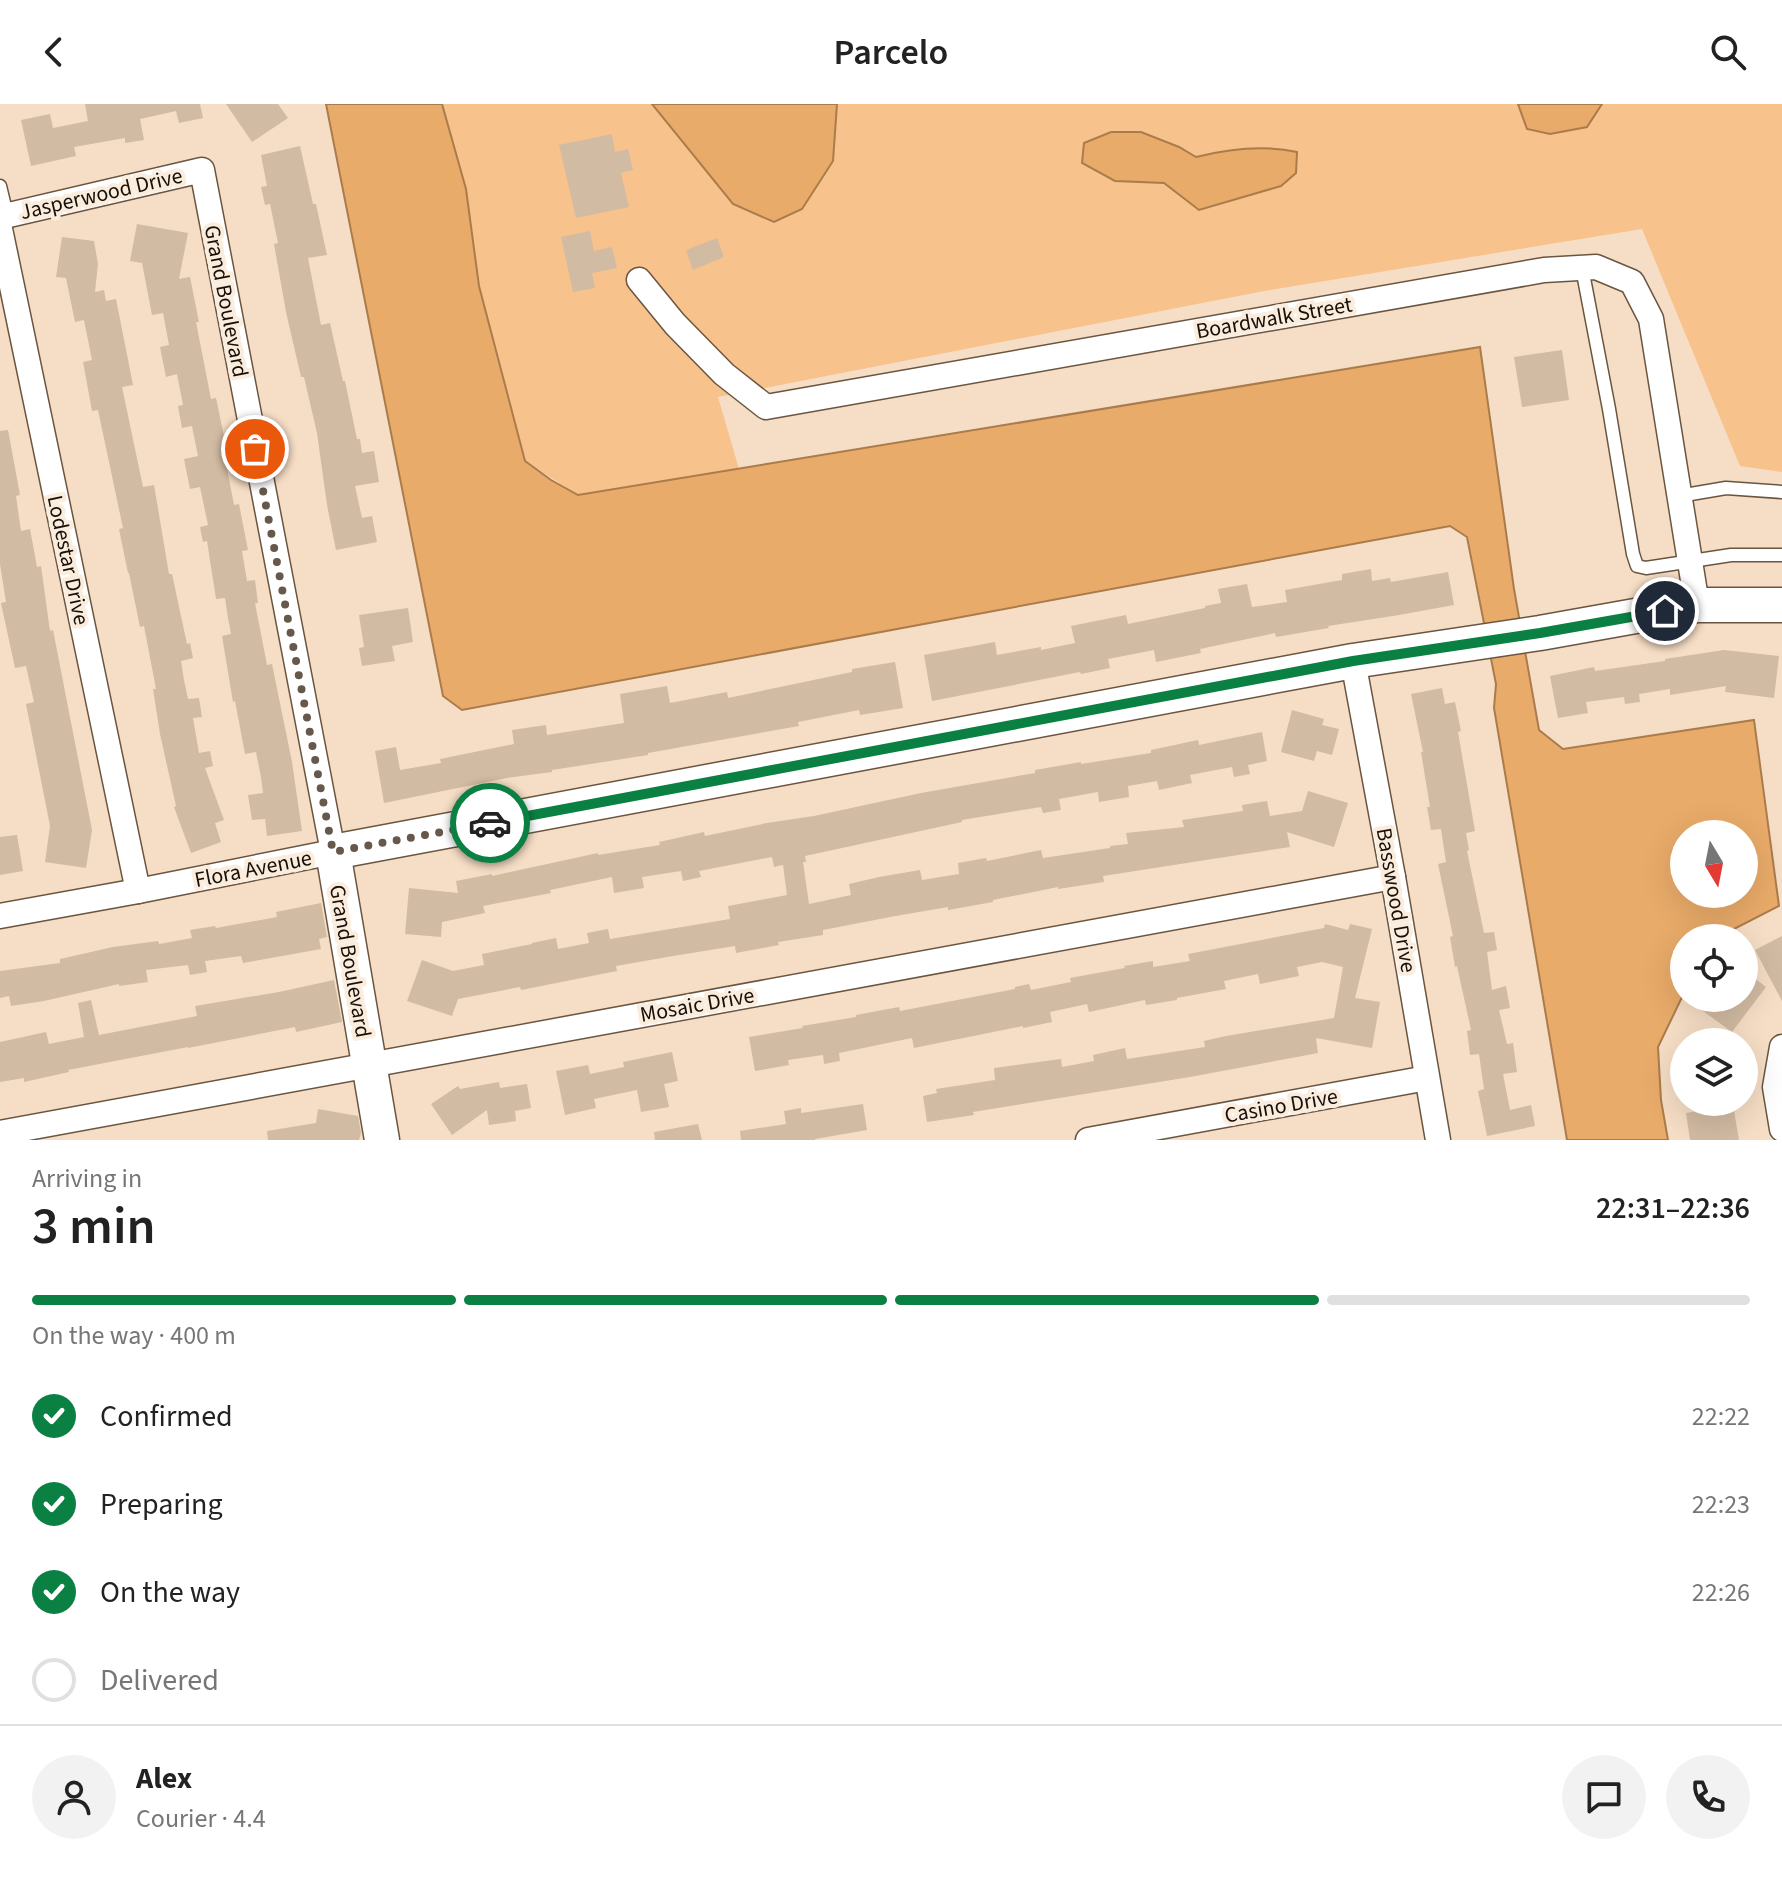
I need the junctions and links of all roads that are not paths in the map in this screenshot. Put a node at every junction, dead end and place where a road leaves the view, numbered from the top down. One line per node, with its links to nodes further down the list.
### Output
1 (202, 170): 3 (street, Jasperwood Drive); 13 (street, Grand Boulevard)
2 (0, 186): 3 (lane)
3 (2, 220): 15 (street, Lodestar Drive)
4 (1582, 268): 5 (street, Boardwalk Street); 7 (street, Boardwalk Street); 9 (lane)
5 (639, 280)
6 (1782, 492): 7 (lane)
7 (1679, 496): 9 (street, Boardwalk Street)
8 (1782, 555): 9 (lane)
9 (1690, 560): 10 (street, Boardwalk Street)
10 (1697, 605): 11 (street, Flora Avenue); 12 (street, Flora Avenue)
11 (1782, 605)
12 (1353, 661): 13 (street, Flora Avenue); 14 (street, Basswood Drive)
13 (333, 852): 15 (street, Flora Avenue); 18 (street, Grand Boulevard)
14 (1393, 877): 18 (street, Mosaic Drive); 19 (street, Basswood Drive)
15 (138, 891): 16 (street, Flora Avenue)
16 (0, 916)
17 (1782, 1047): 20 (street)
18 (368, 1064): 21 (street, Mosaic Drive); 22 (street, Grand Boulevard)
19 (1427, 1078): 23 (street, Casino Drive); 24 (street, Basswood Drive)
20 (1782, 1129)
21 (0, 1133)
22 (382, 1140)
23 (1088, 1140)
24 (1438, 1140)

